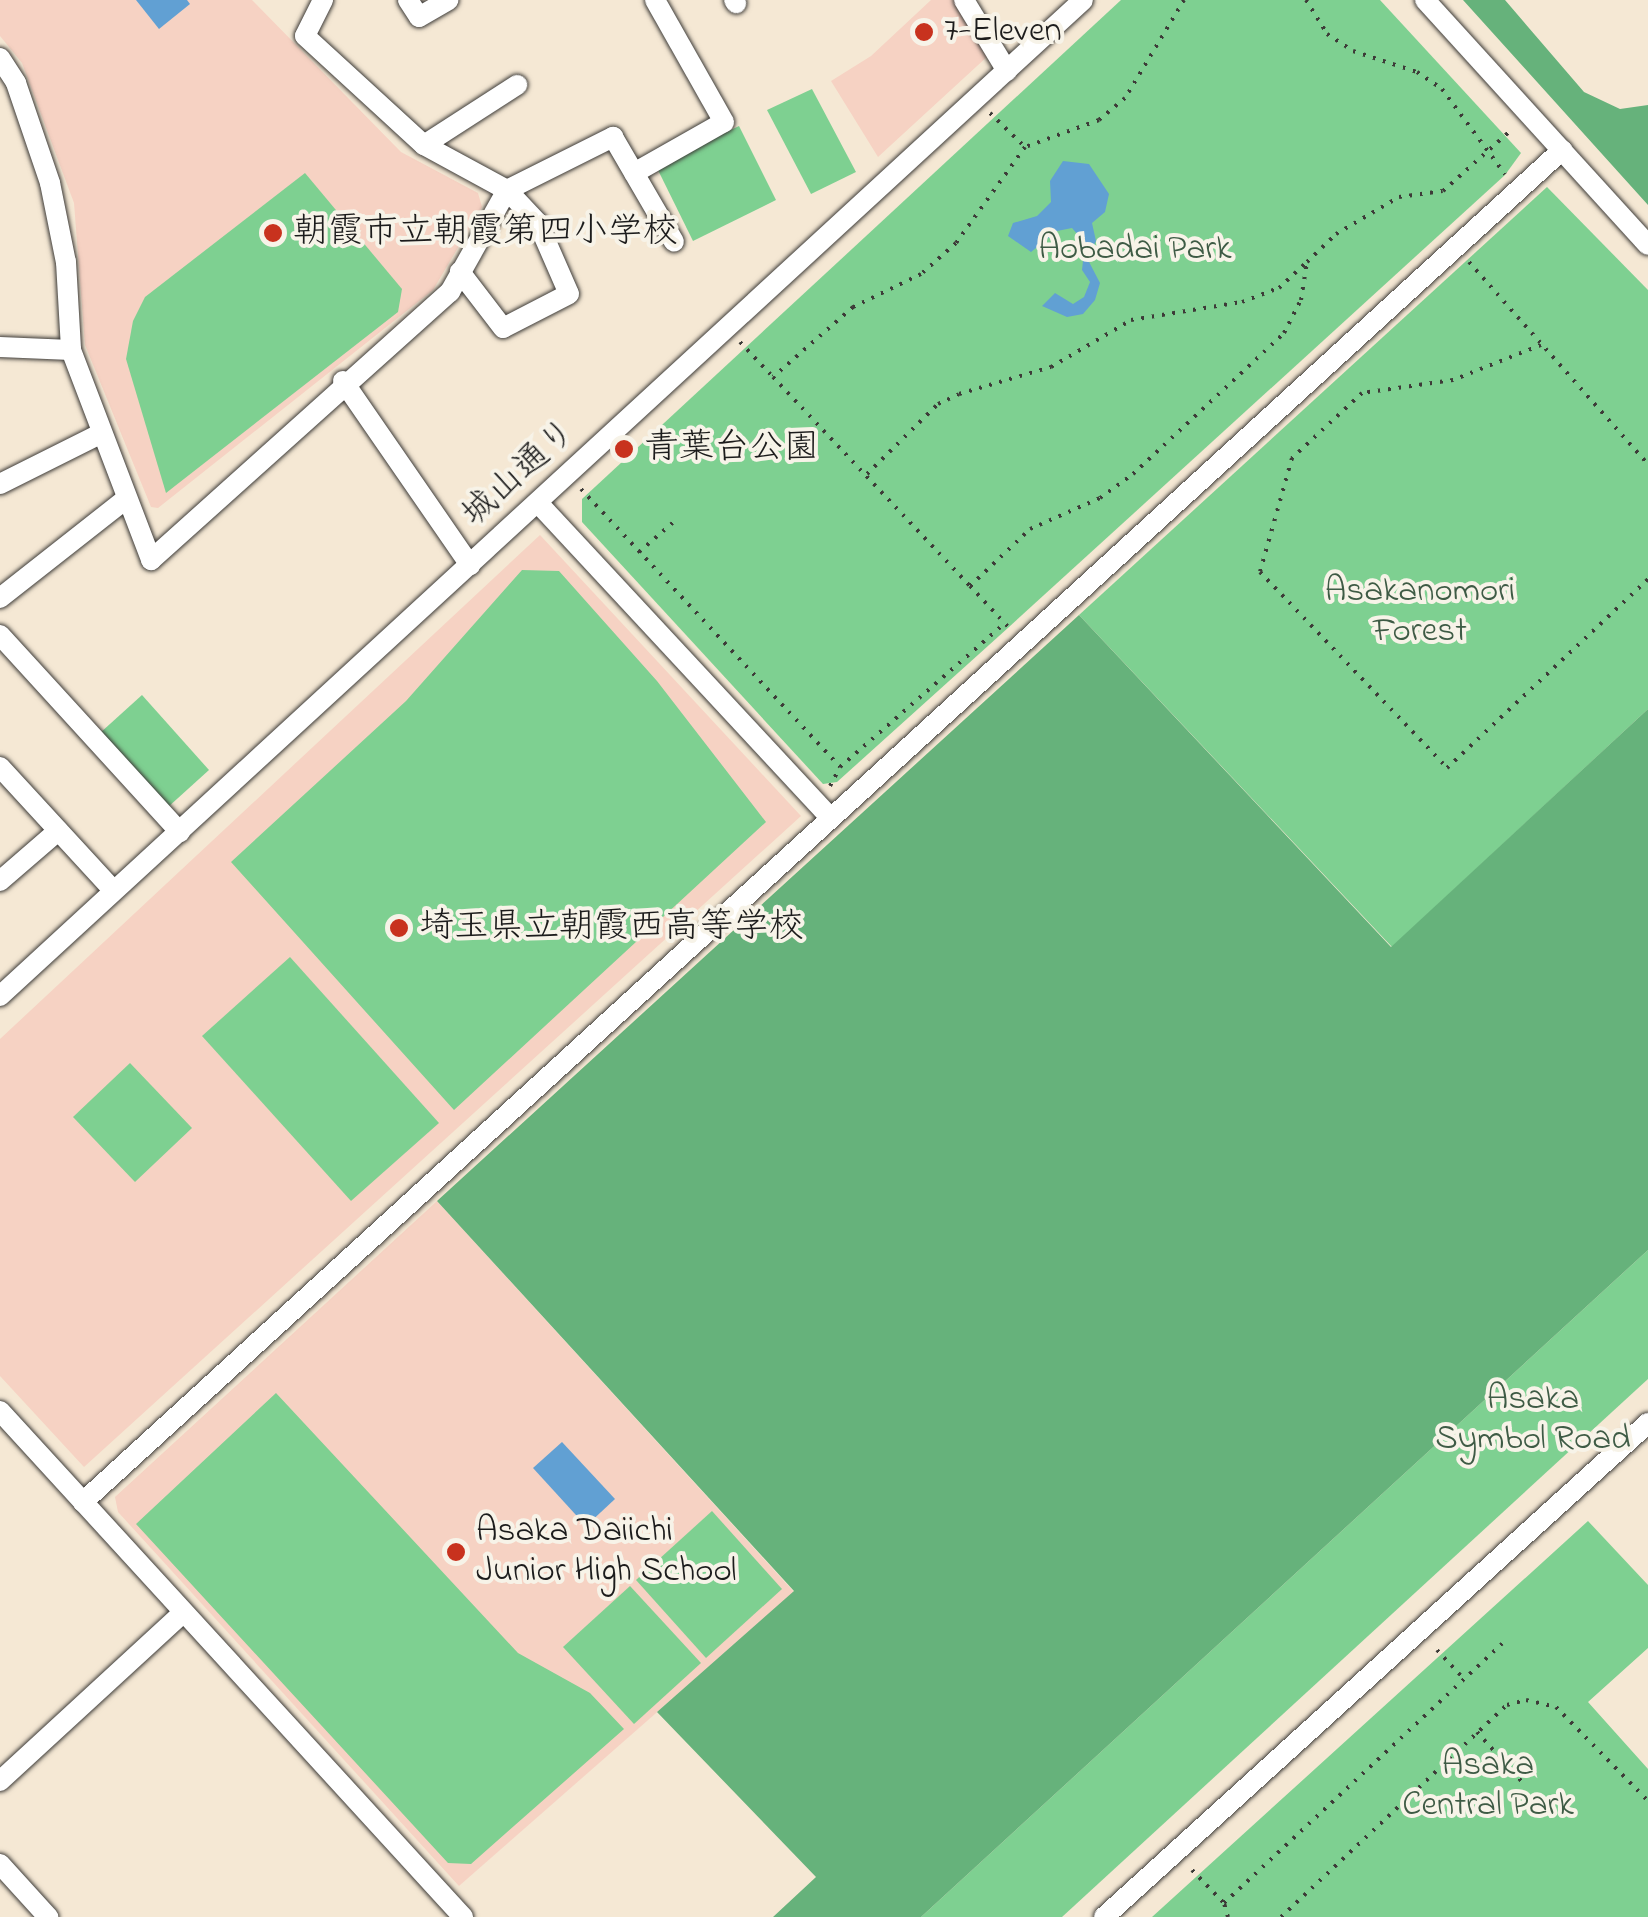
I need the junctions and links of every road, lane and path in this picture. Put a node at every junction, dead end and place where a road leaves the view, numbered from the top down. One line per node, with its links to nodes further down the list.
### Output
1 (408, 0): 2 (street)
2 (448, 0)
3 (654, 0): 19 (street)
4 (964, 0): 11 (street)
5 (1084, 0): 11 (street, 城山通り)
6 (1184, 0): 16 (path)
7 (1306, 0): 18 (path)
8 (1425, 0): 17 (street)
9 (318, 3): 15 (street)
10 (0, 58): 30 (street)
11 (1007, 71): 39 (street, 城山通り)
12 (517, 85): 15 (street)
13 (990, 113): 16 (path)
14 (1510, 131): 18 (path)
15 (424, 145): 21 (street)
16 (1025, 148): 31 (path)
17 (1562, 150): 23 (street); 52 (street)
18 (1486, 152): 20 (path); 25 (path)
19 (634, 173): 21 (street); 22 (street)
20 (1508, 178)
21 (508, 190): 26 (street); 26 (street)
22 (674, 242)
23 (1648, 245)
24 (1466, 258): 28 (path)
25 (1307, 262): 35 (path); 44 (path)
26 (460, 272): 32 (street)
27 (740, 342): 31 (path)
28 (1541, 345): 34 (path); 43 (path)
29 (0, 347): 30 (street)
30 (71, 350): 33 (street)
31 (773, 377): 35 (path)
32 (343, 381): 38 (street); 42 (street)
33 (102, 433): 36 (street); 38 (street)
34 (1648, 464)
35 (867, 474): 44 (path)
36 (0, 484)
37 (581, 489): 41 (path)
38 (126, 499): 45 (street)
39 (538, 503): 42 (street, 城山通り); 52 (street)
40 (677, 518): 41 (path)
41 (639, 552): 50 (path)
42 (470, 565): 54 (street, 城山通り)
43 (1648, 578)
44 (970, 586): 46 (path)
45 (0, 598)
46 (1005, 623): 47 (path); 50 (path)
47 (1013, 632)
48 (0, 635): 54 (street)
49 (0, 766): 53 (street)
50 (840, 767): 51 (path)
51 (827, 790)
52 (831, 818): 60 (street)
53 (58, 832): 55 (street); 56 (street)
54 (180, 832): 56 (street, 城山通り)
55 (0, 881)
56 (114, 891): 57 (street, 城山通り)
57 (0, 996)
58 (0, 1411): 60 (street)
59 (1648, 1423): 74 (street)
60 (83, 1502): 61 (street)
61 (183, 1613): 66 (street); 73 (street)
62 (1503, 1643): 64 (path)
63 (1437, 1650): 64 (path)
64 (1464, 1679): 71 (path)
65 (1476, 1731): 67 (path); 68 (path); 76 (path)
66 (0, 1780)
67 (1524, 1784)
68 (1648, 1801)
69 (0, 1864): 72 (street)
70 (1192, 1870): 71 (path)
71 (1224, 1902): 75 (path)
72 (48, 1917)
73 (463, 1917)
74 (1104, 1917)
75 (1228, 1917)
76 (1281, 1917)

